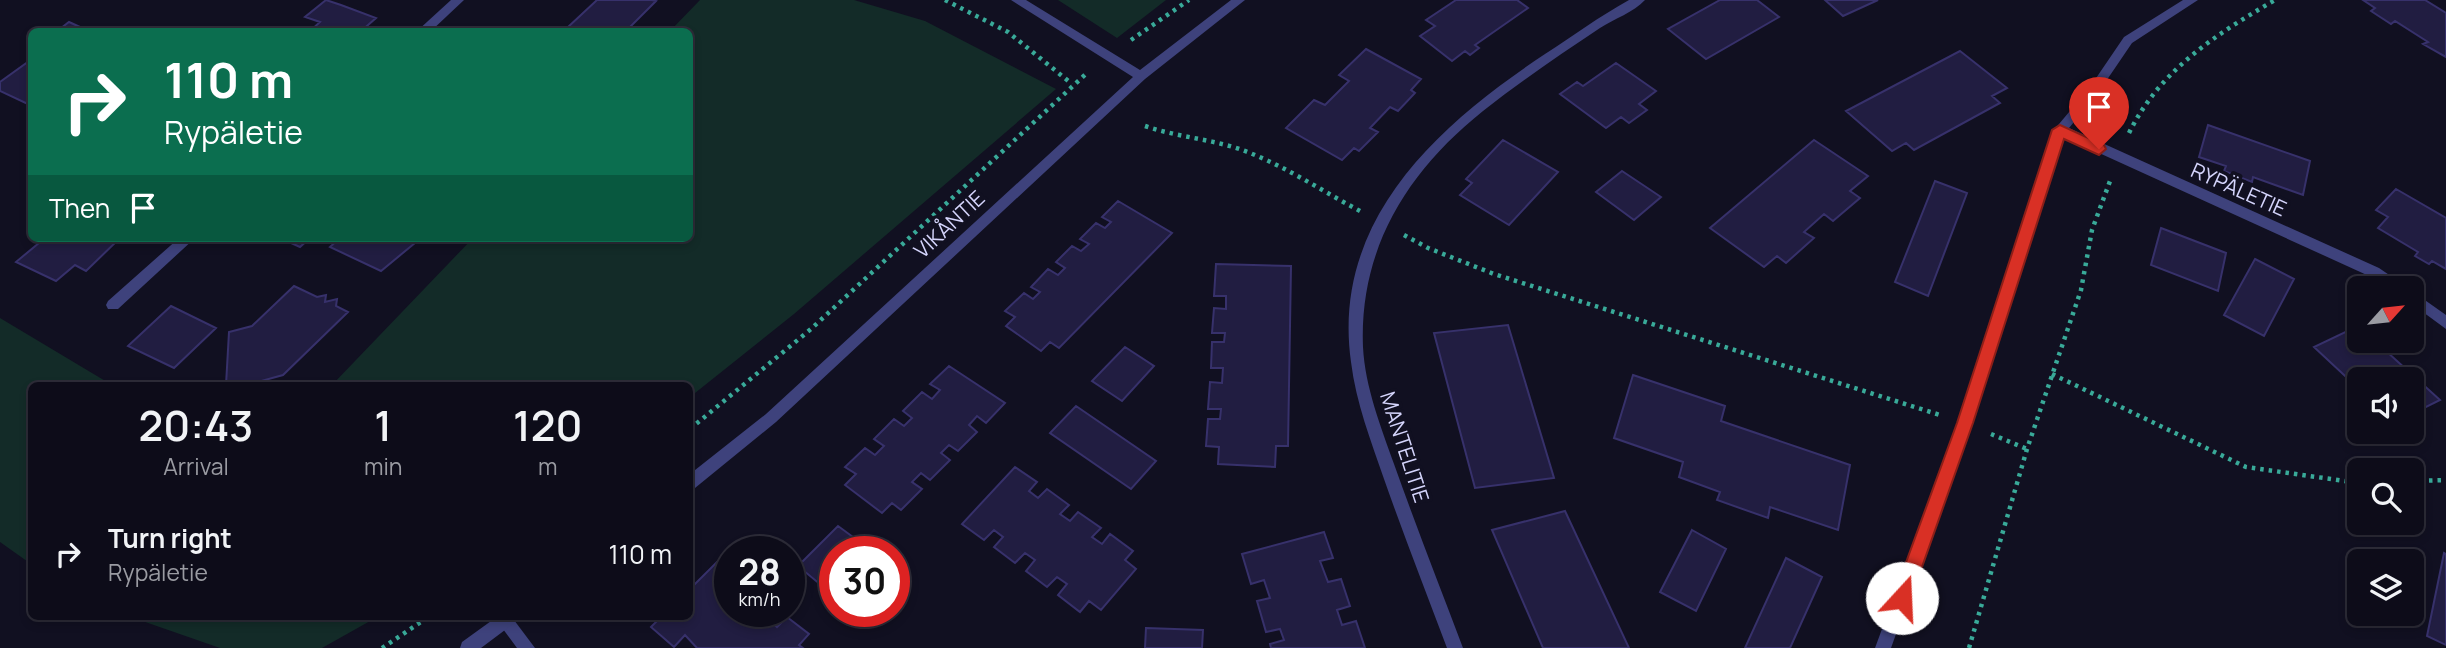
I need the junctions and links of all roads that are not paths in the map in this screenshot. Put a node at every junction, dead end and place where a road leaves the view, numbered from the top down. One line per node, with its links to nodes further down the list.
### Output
1 (458, 0): 6 (street)
2 (1017, 0): 7 (street)
3 (1239, 0): 7 (street, VIKÅNTIE)
4 (1639, 0): 19 (street, MANTELITIE)
5 (2192, 0): 8 (street)
6 (426, 28)
7 (1141, 76): 14 (street, VIKÅNTIE)
8 (2060, 130): 10 (street, RYPÄLETIE); 20 (street)
9 (183, 242): 11 (street)
10 (2380, 276)
11 (113, 304)
12 (2424, 306): 13 (street)
13 (2446, 323)
14 (693, 480)
15 (505, 620): 17 (street)
16 (509, 620): 18 (street)
17 (468, 648)
18 (527, 648)
19 (1455, 648)
20 (1883, 648)

